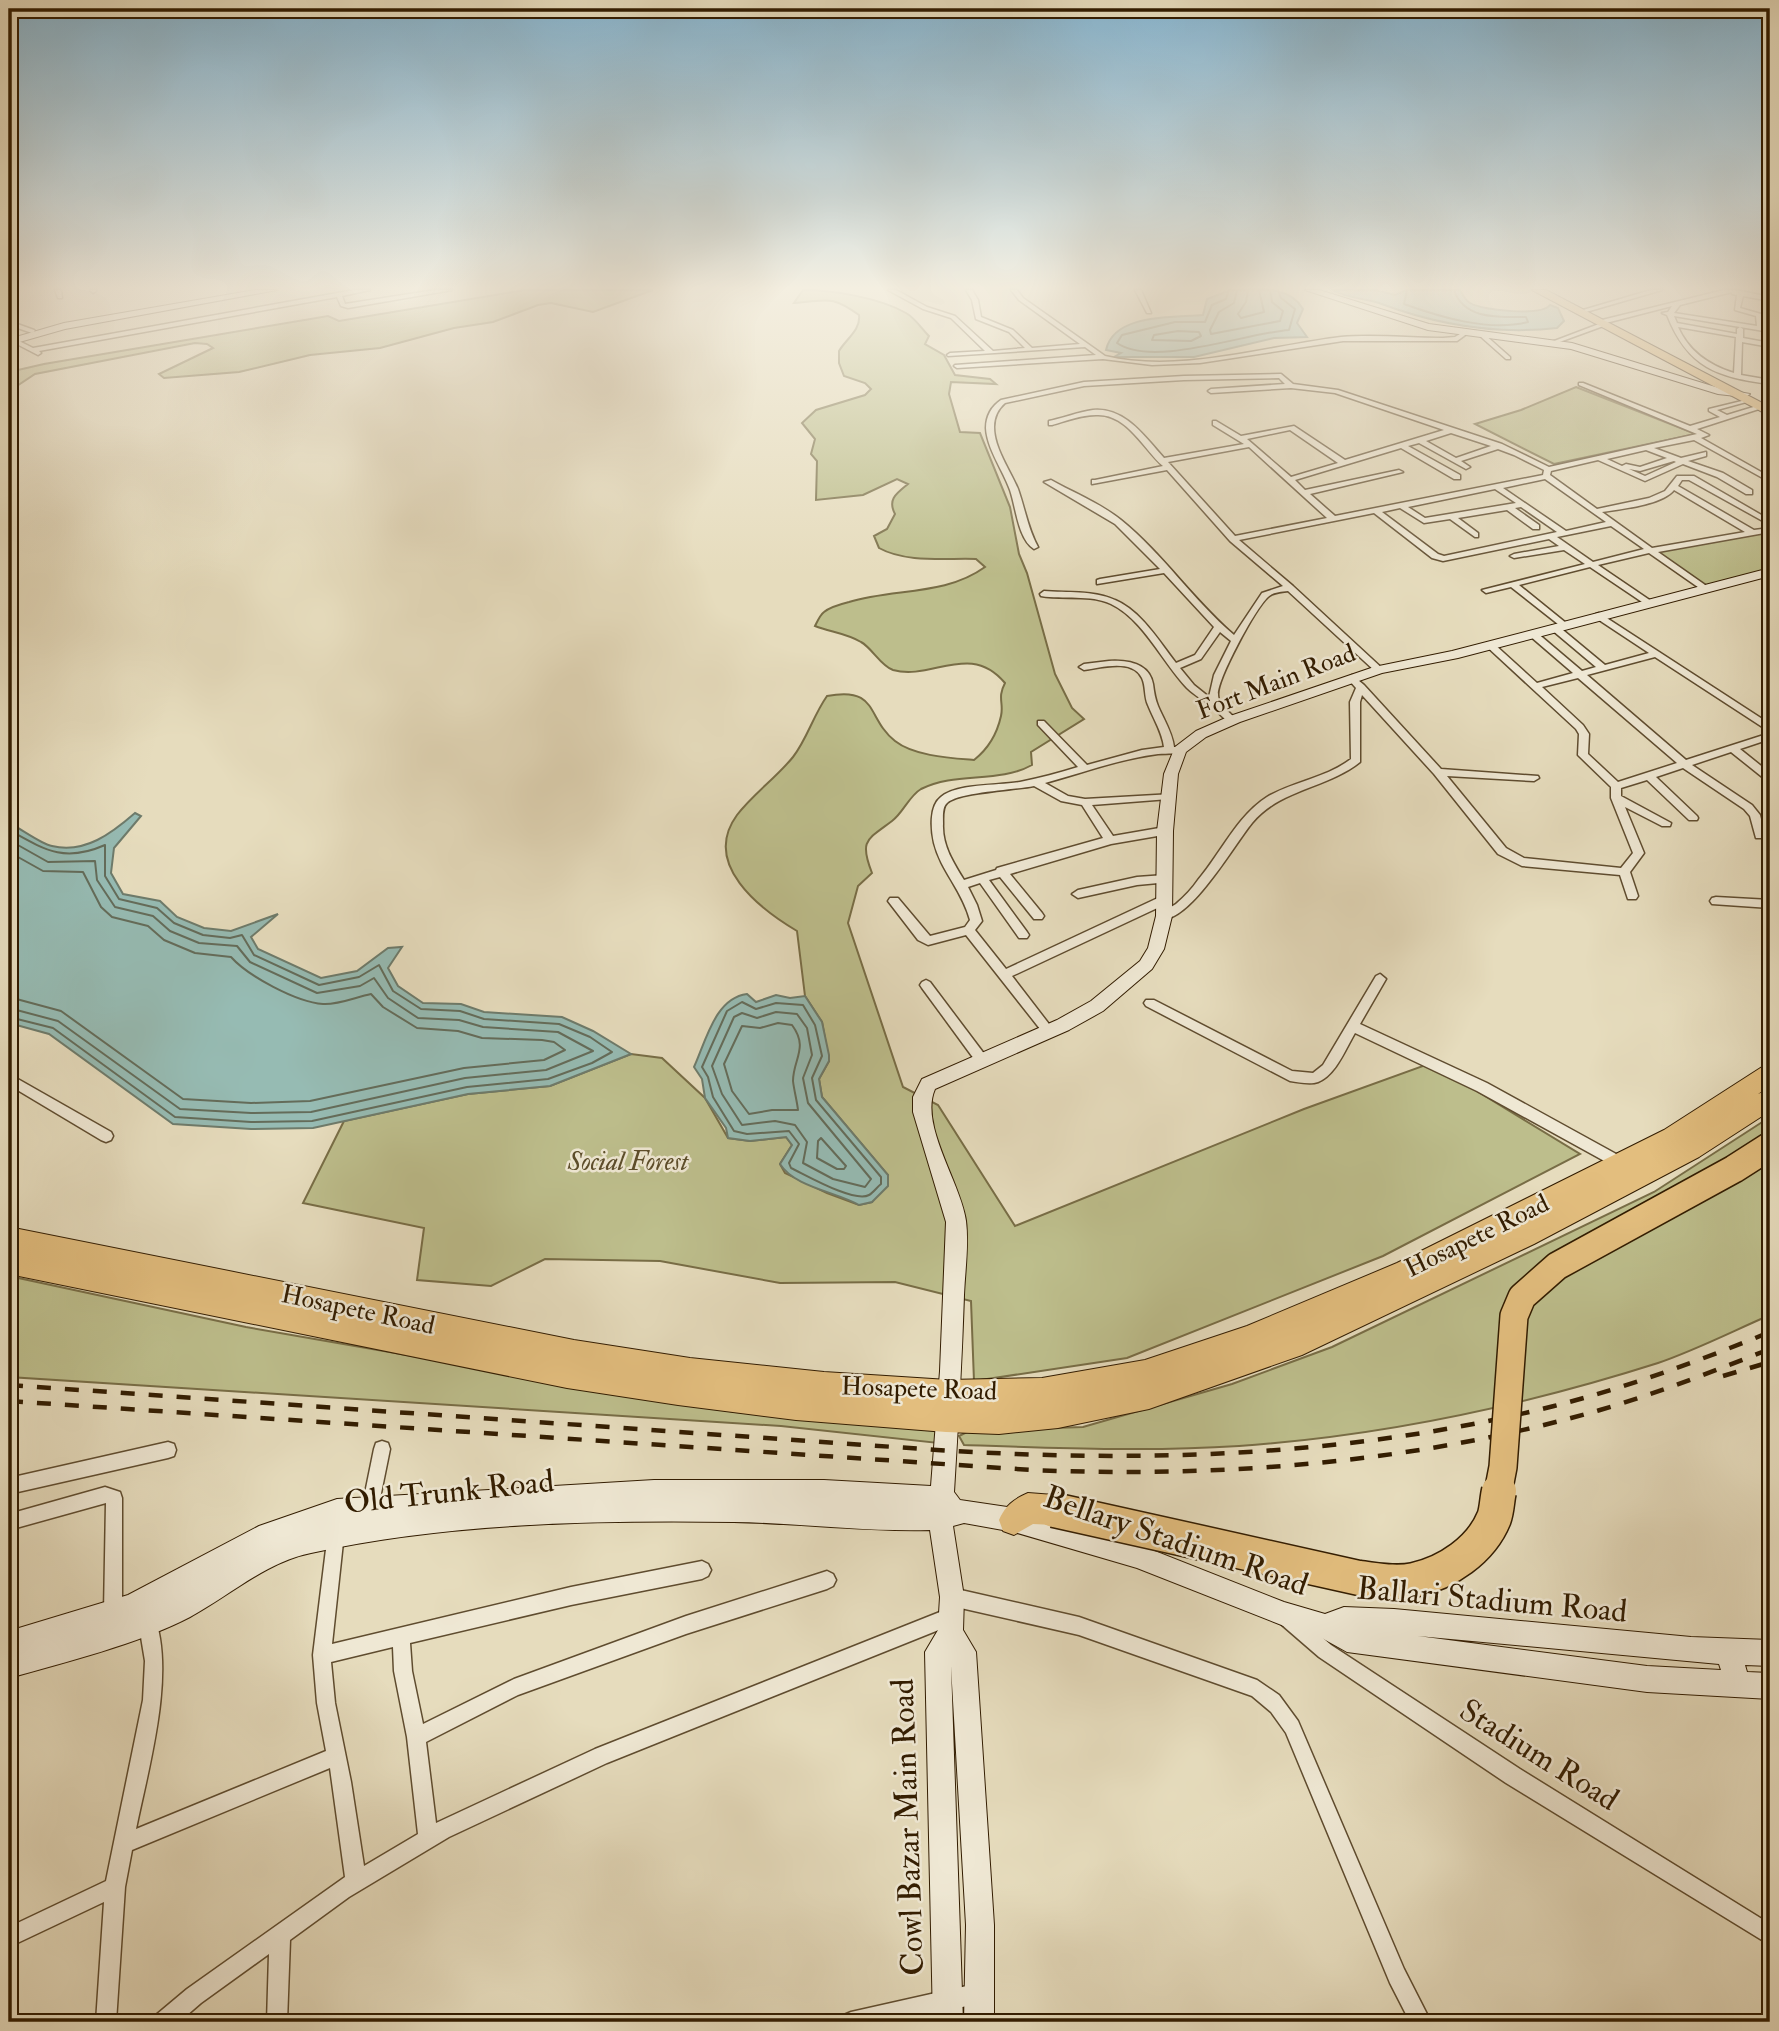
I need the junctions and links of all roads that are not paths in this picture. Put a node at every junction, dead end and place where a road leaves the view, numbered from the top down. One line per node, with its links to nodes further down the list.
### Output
1 (1080, 385): 58 (street)
2 (1583, 385): 11 (street)
3 (1700, 385): 7 (street)
4 (1723, 385): 7 (highway)
5 (1291, 387): 6 (street); 12 (street)
6 (1211, 391)
7 (1758, 403): 8 (street); 8 (street)
8 (1725, 418): 11 (street)
9 (1216, 422): 14 (street)
10 (1052, 423): 25 (street)
11 (1692, 428): 13 (street)
12 (1450, 432): 15 (street); 18 (street)
13 (1696, 438): 19 (street); 28 (street)
14 (1241, 439): 16 (street); 26 (street)
15 (1421, 441): 17 (street); 23 (street)
16 (1251, 445): 25 (street); 33 (street)
17 (1402, 446): 26 (street); 32 (street)
18 (1499, 446): 23 (street); 30 (street)
19 (1643, 446): 21 (street); 24 (street)
20 (1703, 454): 24 (street)
21 (1607, 455): 22 (street); 24 (street)
22 (1597, 457): 24 (street); 30 (street)
23 (1454, 461): 27 (street)
24 (1678, 461): 31 (street)
25 (1164, 464): 36 (street); 57 (street)
26 (1345, 464): 33 (street)
27 (1466, 467)
28 (1747, 468): 31 (street); 34 (street)
29 (1399, 472): 41 (street)
30 (1547, 472): 37 (street); 47 (street)
31 (1729, 473): 40 (street)
32 (1457, 477)
33 (1289, 480): 41 (street)
34 (1770, 480)
35 (1048, 482): 63 (street)
36 (1095, 482)
37 (1496, 486): 43 (street); 44 (street)
38 (1673, 486): 42 (street); 47 (street); 53 (street)
39 (1770, 487): 40 (street)
40 (1749, 492): 42 (street)
41 (1302, 493): 49 (street)
42 (1726, 497): 51 (street)
43 (1520, 505): 45 (street); 54 (street)
44 (1402, 506): 46 (street); 48 (street)
45 (1508, 507): 48 (street); 52 (street)
46 (1376, 511): 49 (street); 56 (street)
47 (1598, 511): 50 (street)
48 (1452, 517): 55 (street)
49 (1333, 519): 57 (street)
50 (1614, 523): 54 (street); 60 (street)
51 (1770, 524): 53 (street)
52 (1536, 527)
53 (1753, 533): 60 (street)
54 (1565, 534): 56 (street)
55 (1475, 535)
56 (1551, 537): 59 (street)
57 (1233, 539): 67 (street)
58 (1034, 547)
59 (1566, 547): 61 (street); 62 (street)
60 (1652, 550): 62 (street); 68 (street)
61 (1514, 556)
62 (1591, 564): 66 (street); 71 (street)
63 (1167, 570): 65 (street); 74 (street)
64 (1770, 572): 68 (street, Fort Main Road)
65 (1100, 582)
66 (1514, 585): 69 (street); 73 (street)
67 (1290, 588): 76 (street); 82 (street)
68 (1705, 589): 71 (street, Fort Main Road)
69 (1486, 590)
70 (1044, 594): 79 (street)
71 (1648, 603): 72 (street, Fort Main Road)
72 (1599, 616): 73 (street, Fort Main Road); 78 (street)
73 (1559, 627): 75 (street, Fort Main Road); 81 (street)
74 (1218, 628): 76 (street); 79 (street)
75 (1533, 634): 77 (street, Fort Main Road); 83 (street)
76 (1236, 641): 86 (street)
77 (1490, 645): 82 (street, Fort Main Road); 85 (street)
78 (1655, 653): 81 (street); 89 (street)
79 (1176, 666): 86 (street)
80 (1084, 667): 92 (street)
81 (1604, 668): 83 (street)
82 (1379, 670): 84 (street, Fort Main Road)
83 (1580, 674): 85 (street); 93 (street)
84 (1356, 682): 87 (street, Fort Main Road); 95 (street); 119 (street)
85 (1536, 686): 100 (street)
86 (1216, 705): 87 (street)
87 (1232, 720): 92 (street, Fort Main Road)
88 (1041, 723): 94 (street)
89 (1770, 728)
90 (1770, 736): 91 (street)
91 (1733, 749): 93 (street); 98 (street)
92 (1175, 750): 94 (street); 101 (street, Fort Main Road)
93 (1684, 764): 96 (street); 107 (street)
94 (1086, 769): 99 (street)
95 (1438, 772): 97 (street); 110 (street)
96 (1648, 775): 100 (street); 104 (street)
97 (1534, 778)
98 (1770, 778)
99 (1036, 783): 103 (street); 113 (street)
100 (1616, 786): 102 (street)
101 (1169, 796): 103 (street); 106 (street, Fort Main Road)
102 (1616, 798): 105 (street); 110 (street)
103 (1084, 802): 108 (street)
104 (1693, 818)
105 (1666, 823)
106 (1165, 831): 108 (street); 112 (street, Fort Main Road)
107 (1760, 835)
108 (1110, 840): 109 (street)
109 (1001, 872): 111 (street); 120 (street)
110 (1624, 872): 115 (street)
111 (982, 878): 113 (street); 122 (street)
112 (1165, 879): 114 (street); 119 (street, Fort Main Road)
113 (960, 885): 121 (street)
114 (1078, 894)
115 (1632, 896)
116 (894, 901): 121 (street)
117 (1716, 901): 118 (street)
118 (1770, 905)
119 (1164, 908): 123 (street); 128 (street, Fort Main Road)
120 (1038, 916)
121 (969, 930): 123 (street)
122 (1023, 935)
123 (1004, 975): 128 (street)
124 (1380, 979): 127 (street)
125 (926, 985): 129 (street)
126 (1150, 1003): 127 (street)
127 (1352, 1027): 135 (street)
128 (1048, 1031): 129 (street, Fort Main Road)
129 (981, 1059): 139 (street, Fort Main Road)
130 (1770, 1074): 135 (highway, Hosapete Road)
131 (9, 1079): 133 (street)
132 (1770, 1099): 139 (highway, Hosapete Road)
133 (106, 1136)
134 (1770, 1146): 146 (highway, bridge)
135 (1622, 1164): 139 (highway, Hosapete Road)
136 (9, 1239): 139 (highway, Hosapete Road)
137 (9, 1262): 138 (highway, Hosapete Road)
138 (330, 1327): 139 (highway, Hosapete Road)
139 (947, 1406): 145 (street, Fort Main Road)
140 (382, 1449): 143 (street)
141 (168, 1450): 142 (street)
142 (9, 1486)
143 (370, 1508): 144 (street, Old Trunk Road); 145 (street, Old Trunk Road)
144 (337, 1511): 148 (street); 152 (street, Old Trunk Road)
145 (935, 1511): 146 (street, Bellary Stadium Road); 148 (street, Old Trunk Road); 154 (street, Fort Main Road)
146 (1014, 1520): 153 (street, Bellary Stadium Road)
147 (9, 1522): 151 (street)
148 (336, 1536): 152 (street, Old Trunk Road); 160 (street)
149 (702, 1570): 156 (street)
150 (827, 1580): 164 (street)
151 (113, 1612): 152 (street); 157 (street)
152 (146, 1612): 161 (street, Old Trunk Road); 167 (street)
153 (1284, 1614): 155 (street, Bellary Stadium Road); 171 (street, Stadium Road)
154 (951, 1616): 166 (street); 173 (street); 174 (street, Cowl Bazar Main Road); 180 (street)
155 (1325, 1626): 158 (street, Ballari Stadium Road); 162 (street, Ballari Stadium Road)
156 (401, 1637): 160 (street); 164 (street)
157 (9, 1643)
158 (1727, 1651): 159 (street, Ballari Stadium Road); 162 (street)
159 (1770, 1653)
160 (322, 1655): 165 (street)
161 (9, 1665)
162 (1739, 1685): 163 (street, Ballari Stadium Road)
163 (1770, 1686)
164 (416, 1737): 166 (street)
165 (337, 1756): 167 (street); 168 (street)
166 (428, 1838): 168 (street)
167 (124, 1844): 169 (street)
168 (356, 1882): 170 (street)
169 (115, 1887): 172 (street); 175 (street)
170 (280, 1934): 176 (street); 177 (street)
171 (1770, 1935)
172 (9, 1937)
173 (981, 1993): 174 (street); 179 (street)
174 (948, 2011): 178 (street)
175 (106, 2022)
176 (163, 2022)
177 (277, 2022)
178 (851, 2022)
179 (979, 2022)
180 (1421, 2022)

